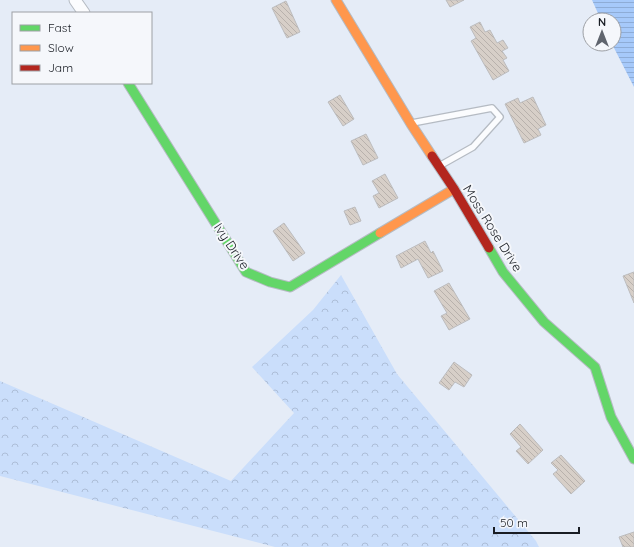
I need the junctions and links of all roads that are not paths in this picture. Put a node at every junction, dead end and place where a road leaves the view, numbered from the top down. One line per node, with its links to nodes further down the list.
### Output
1 (76, 0): 3 (street)
2 (336, 0): 5 (street, Moss Rose Drive)
3 (83, 12)
4 (129, 84): 7 (street, Ivy Drive)
5 (411, 124): 6 (street, Moss Rose Drive); 6 (lane)
6 (439, 166): 7 (street, Moss Rose Drive)
7 (454, 189): 8 (street, Moss Rose Drive)
8 (634, 459)

